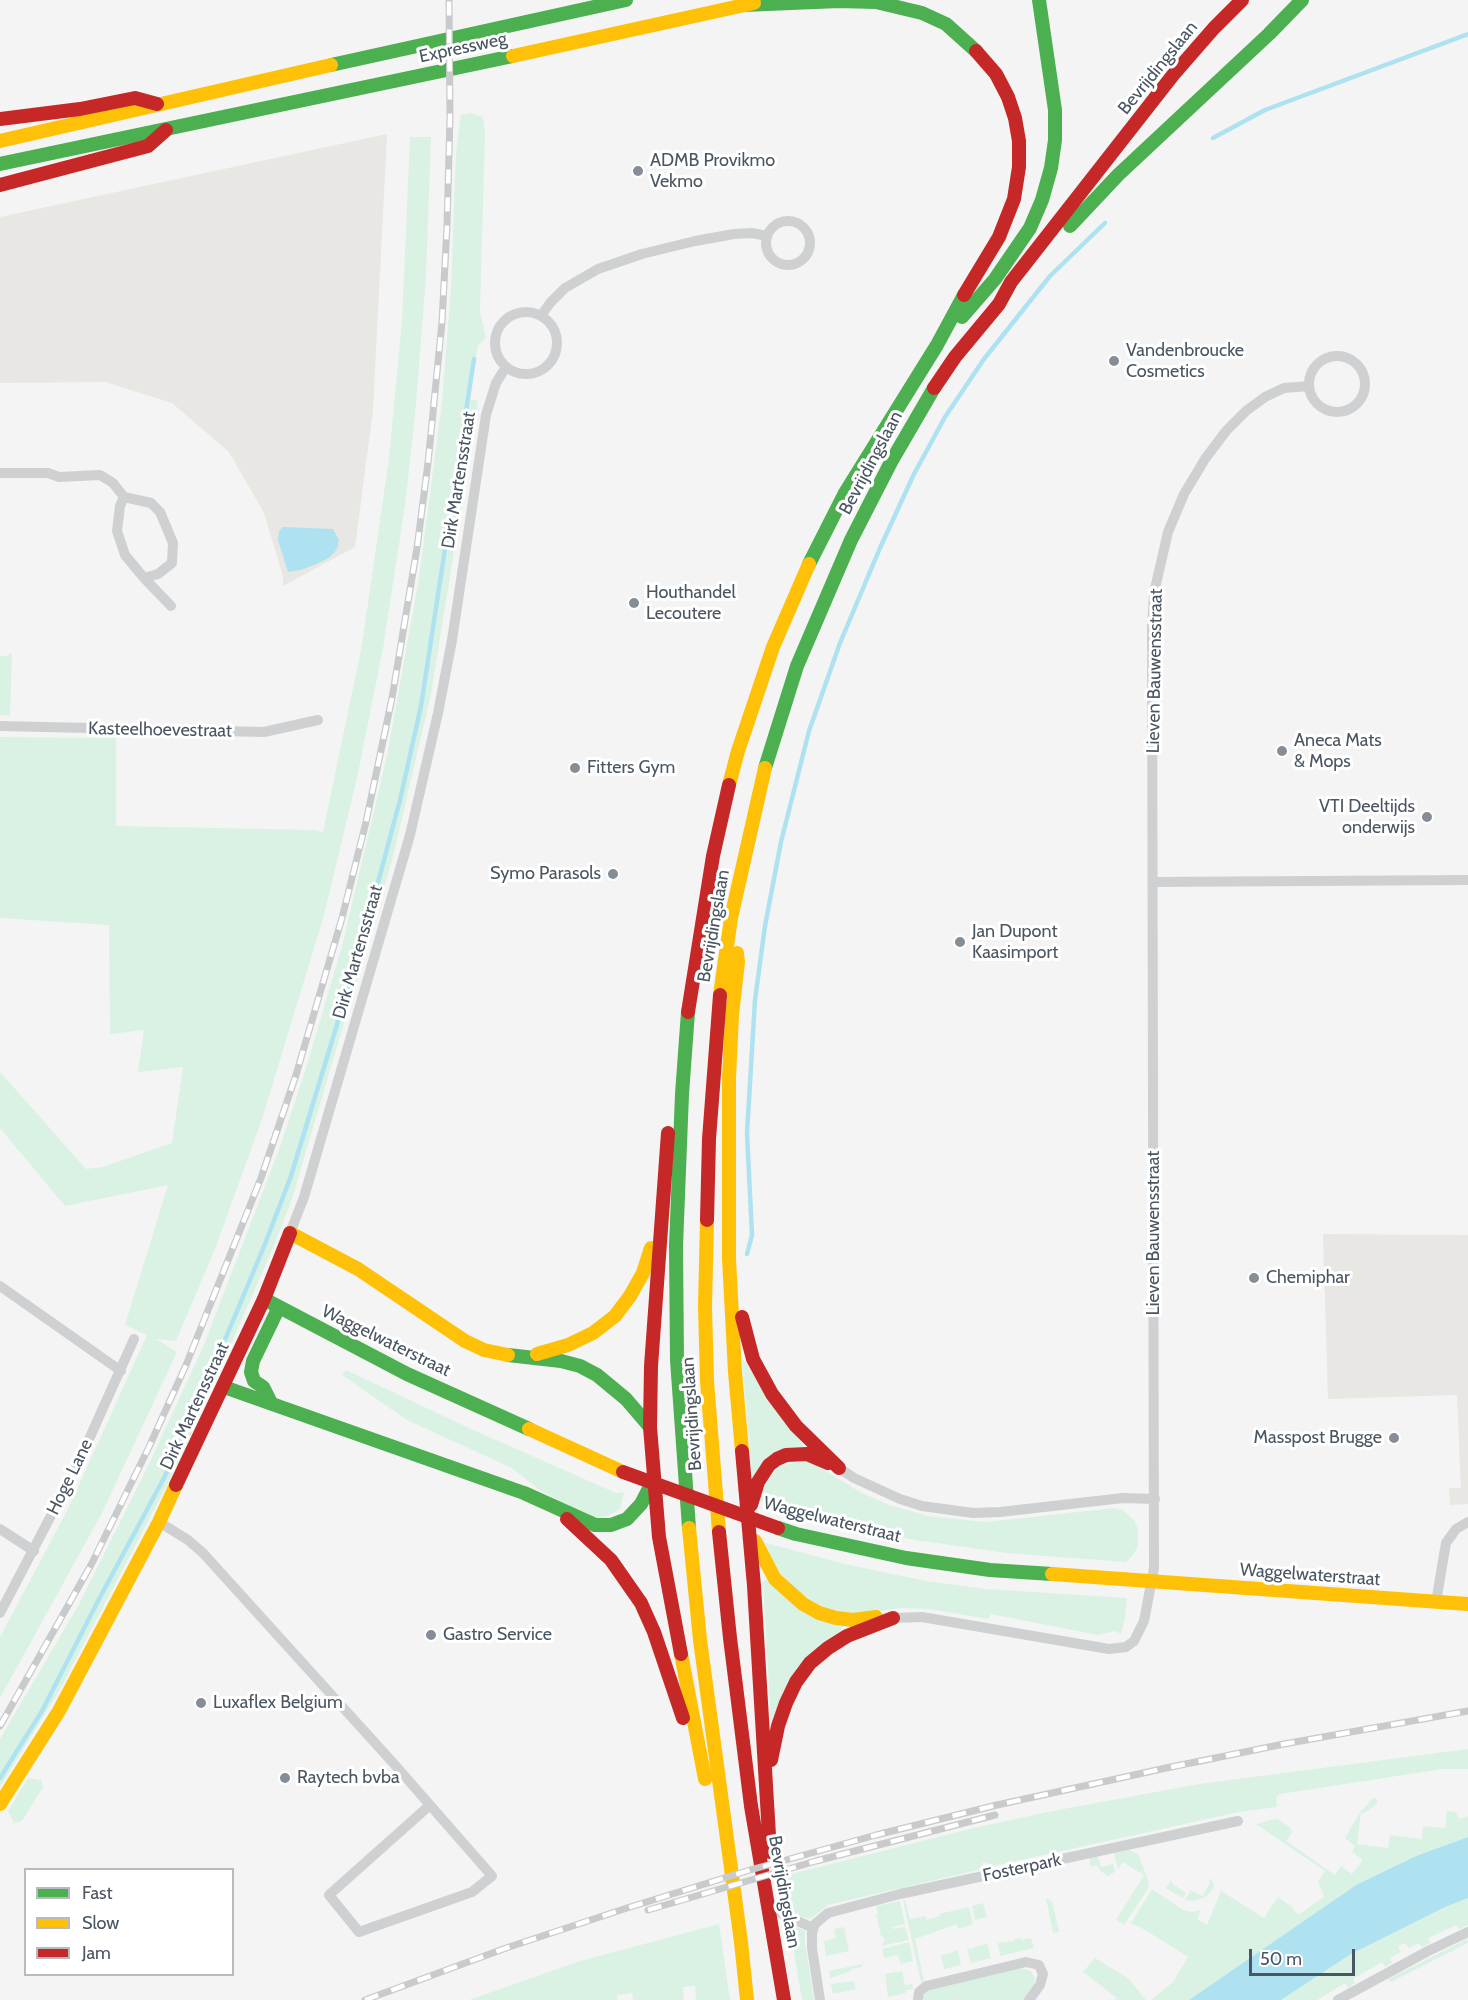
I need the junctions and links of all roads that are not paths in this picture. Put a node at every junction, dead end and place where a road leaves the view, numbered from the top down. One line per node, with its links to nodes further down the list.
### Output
1 (626, 0): 7 (main road, Expressweg)
2 (766, 0): 6 (main road, Expressweg)
3 (1039, 0): 16 (main road)
4 (1242, 0): 14 (main road, Bevrijdingslaan)
5 (1302, 0): 14 (main road)
6 (743, 5): 9 (main road, Expressweg); 16 (main road)
7 (157, 104): 8 (main road, Expressweg); 10 (main road, Expressweg)
8 (0, 119)
9 (167, 128): 11 (main road, Expressweg); 12 (main road, Expressweg)
10 (0, 141)
11 (0, 164)
12 (0, 185)
13 (768, 236): 13 (street); 15 (street)
14 (999, 304): 27 (main road, Bevrijdingslaan)
15 (541, 316): 17 (street); 17 (street)
16 (937, 345): 28 (main road, Bevrijdingslaan)
17 (506, 368): 31 (street, Dirk Martensstraat)
18 (1309, 386): 18 (street); 26 (street, Lieven Bauwensstraat)
19 (0, 473): 20 (street)
20 (124, 497): 21 (street); 21 (street)
21 (144, 578): 22 (street)
22 (171, 606)
23 (318, 720): 24 (street, Kasteelhoevestraat)
24 (0, 726)
25 (1468, 880): 26 (street)
26 (1153, 882): 43 (street, Lieven Bauwensstraat)
27 (731, 918): 30 (main road); 61 (main road, Bevrijdingslaan)
28 (682, 1094): 29 (main road); 65 (main road, Bevrijdingslaan)
29 (661, 1214): 36 (main road); 40 (main road)
30 (729, 1226): 41 (main road); 45 (main road)
31 (290, 1233): 33 (main road, Dirk Martensstraat); 36 (main road)
32 (0, 1286): 37 (street)
33 (264, 1299): 34 (main road, Waggelwaterstraat); 38 (main road, Dirk Martensstraat)
34 (279, 1307): 39 (main road); 51 (main road, Waggelwaterstraat, bridge)
35 (134, 1339): 37 (street, Hoge Lane)
36 (521, 1357): 40 (main road)
37 (121, 1371): 50 (street, Hoge Lane)
38 (224, 1387): 39 (main road); 46 (main road, Dirk Martensstraat)
39 (271, 1403): 44 (main road)
40 (650, 1427): 42 (main road)
41 (839, 1468): 43 (street); 45 (main road)
42 (654, 1479): 44 (main road); 56 (main road)
43 (1155, 1499): 51 (street, Lieven Bauwensstraat)
44 (557, 1509): 56 (main road)
45 (747, 1513): 49 (main road)
46 (159, 1522): 57 (main road, Dirk Martensstraat); 58 (street)
47 (1468, 1522): 52 (street)
48 (0, 1529): 50 (street)
49 (748, 1529): 55 (main road); 59 (main road)
50 (34, 1551): 54 (street, Hoge Lane)
51 (1151, 1582): 52 (main road, Waggelwaterstraat); 55 (street, Lieven Bauwensstraat)
52 (1436, 1602): 53 (main road, Waggelwaterstraat)
53 (1468, 1604)
54 (0, 1612)
55 (893, 1618): 59 (main road)
56 (703, 1766): 64 (main road)
57 (0, 1804)
58 (430, 1805): 58 (street)
59 (767, 1810): 61 (main road)
60 (1238, 1821): 62 (street, Fosterpark)
61 (773, 1911): 62 (street); 66 (main road, Bevrijdingslaan); 67 (main road)
62 (813, 1928): 68 (street)
63 (1468, 1932): 71 (street)
64 (741, 2000)
65 (747, 2000)
66 (784, 2000)
67 (791, 2000)
68 (820, 2000)
69 (918, 2000): 70 (street)
70 (1029, 2000)
71 (1338, 2000)

